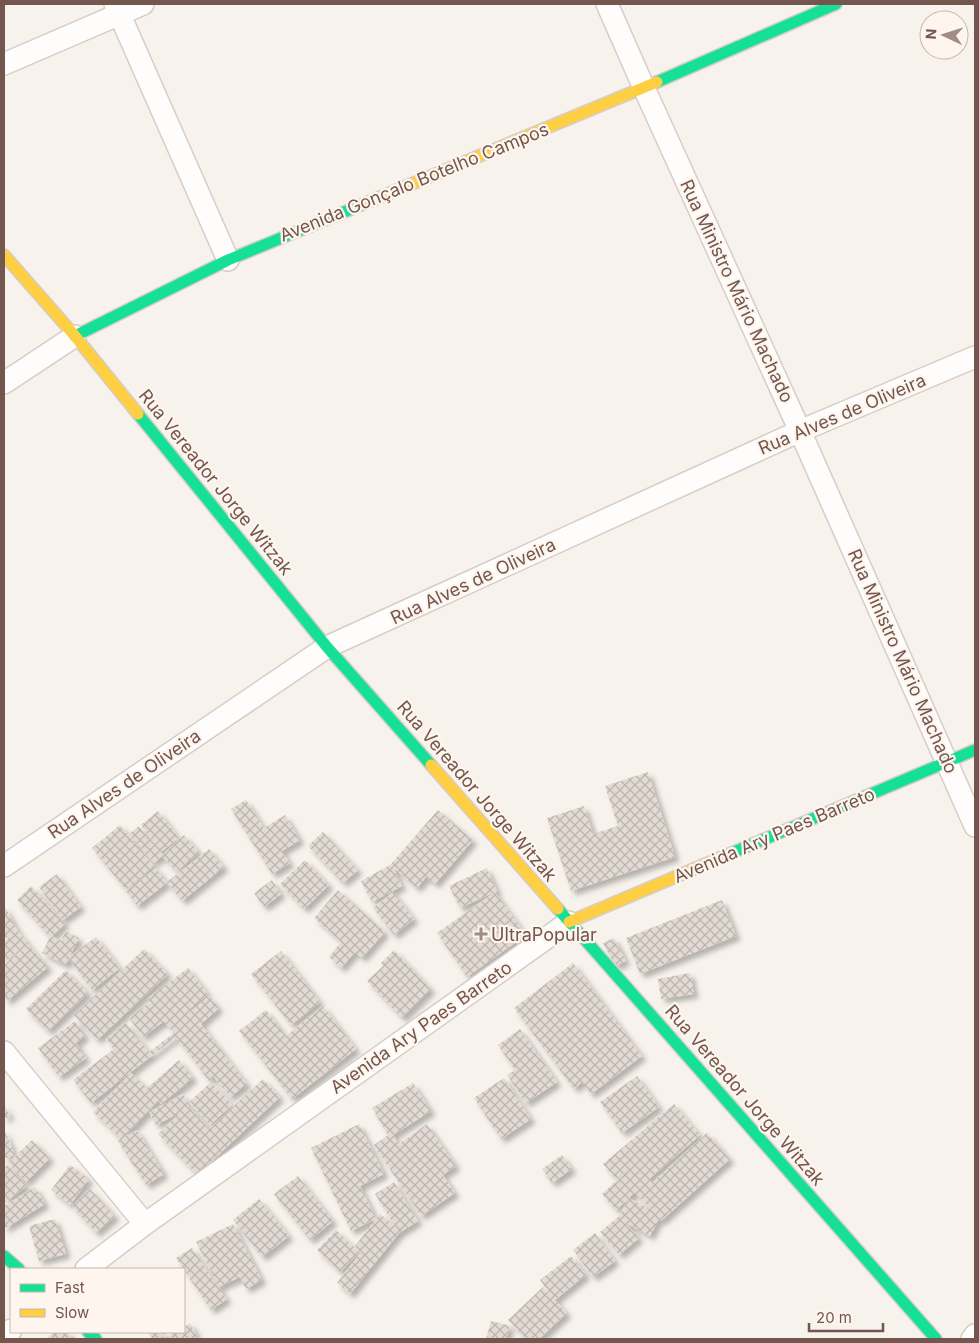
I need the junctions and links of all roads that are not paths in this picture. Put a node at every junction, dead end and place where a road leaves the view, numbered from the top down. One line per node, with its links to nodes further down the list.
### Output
1 (143, 4): 4 (street)
2 (607, 4): 6 (street, Rua Ministro Mário Machado)
3 (836, 4): 6 (street, Avenida Gonçalo Botelho Campos)
4 (117, 9): 5 (street); 8 (street)
5 (4, 64)
6 (644, 88): 8 (street, Avenida Gonçalo Botelho Campos); 12 (street, Rua Ministro Mário Machado)
7 (4, 255): 9 (street, Rua Vereador Jorge Witzak)
8 (228, 260): 9 (street, Avenida Gonçalo Botelho Campos)
9 (75, 336): 11 (street, Avenida Gonçalo Botelho Campos); 13 (street, Rua Vereador Jorge Witzak)
10 (975, 357): 12 (street, Rua Alves de Oliveira)
11 (4, 383)
12 (800, 431): 13 (street, Rua Alves de Oliveira); 15 (street, Rua Ministro Mário Machado)
13 (327, 647): 17 (street, Rua Alves de Oliveira); 18 (street, Rua Vereador Jorge Witzak)
14 (975, 750): 15 (street, Avenida Ary Paes Barreto)
15 (947, 762): 16 (street, Rua Ministro Mário Machado); 18 (street, Avenida Ary Paes Barreto)
16 (975, 826)
17 (4, 866)
18 (569, 922): 20 (street, Avenida Ary Paes Barreto); 25 (street, Rua Vereador Jorge Witzak)
19 (4, 1052): 20 (street)
20 (145, 1224): 23 (street, Avenida Ary Paes Barreto)
21 (4, 1256): 22 (street)
22 (18, 1268)
23 (87, 1268)
24 (975, 1335): 26 (street)
25 (936, 1339)
26 (972, 1339)

